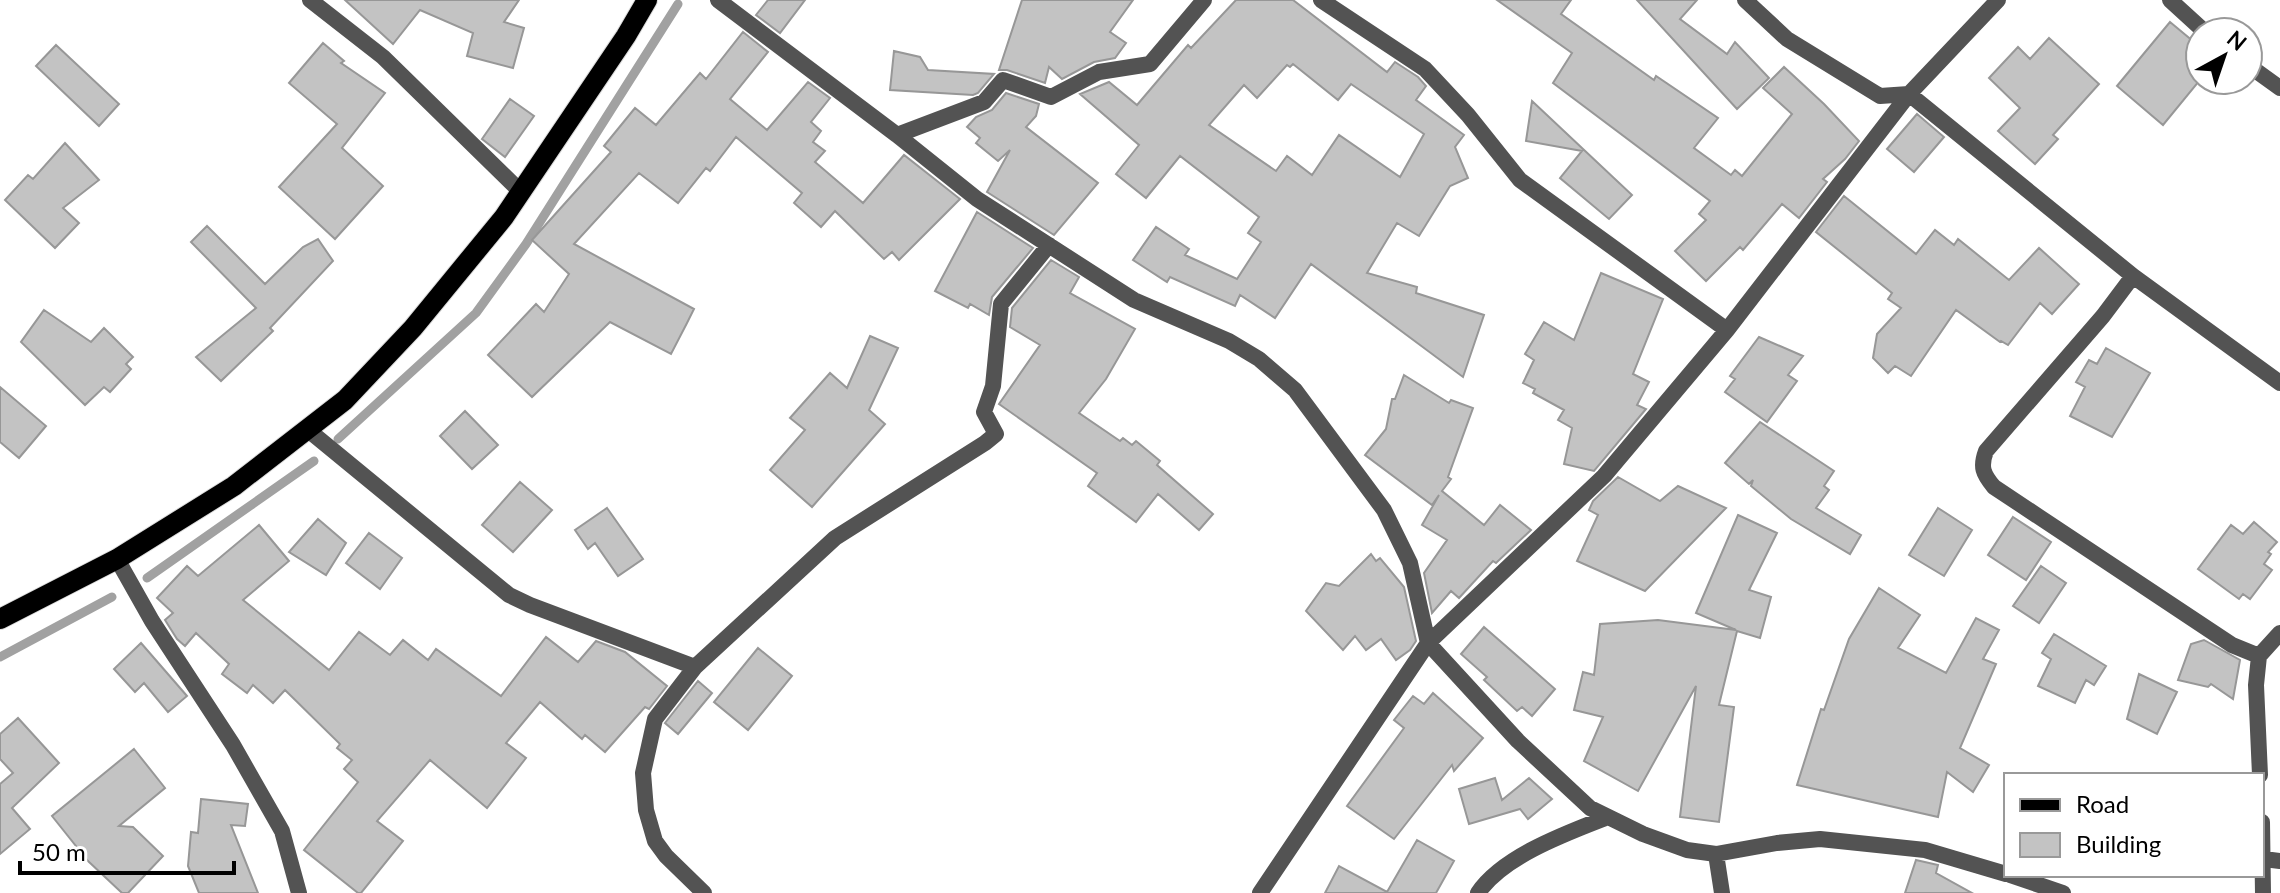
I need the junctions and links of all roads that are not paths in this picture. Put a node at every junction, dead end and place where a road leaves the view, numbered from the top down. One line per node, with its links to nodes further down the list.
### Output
1 (310, 0): 12 (street)
2 (647, 0): 12 (main road)
3 (718, 0): 11 (street)
4 (1204, 0): 11 (street)
5 (1321, 0): 15 (street)
6 (1745, 0): 10 (street)
7 (1998, 0): 10 (street)
8 (2170, 0): 9 (street)
9 (2188, 16)
10 (1909, 94): 14 (street); 15 (street)
11 (897, 135): 13 (street)
12 (521, 192): 17 (main road)
13 (1049, 245): 21 (street); 23 (street)
14 (2133, 276): 16 (street); 22 (street)
15 (1727, 330): 21 (street)
16 (2280, 383)
17 (307, 429): 18 (main road); 23 (street)
18 (117, 559): 19 (main road); 31 (street)
19 (0, 619)
20 (2280, 633): 22 (street)
21 (1428, 643): 25 (street); 33 (street)
22 (2259, 656): 24 (street)
23 (695, 667): 32 (street)
24 (2260, 773)
25 (1608, 817): 27 (street); 34 (street)
26 (2264, 830): 28 (street)
27 (1716, 854): 29 (street); 35 (street)
28 (2272, 860): 37 (street)
29 (2004, 873)
30 (2017, 877): 36 (street)
31 (299, 893)
32 (704, 893)
33 (1260, 893)
34 (1478, 893)
35 (1722, 893)
36 (2063, 893)
37 (2263, 893)

